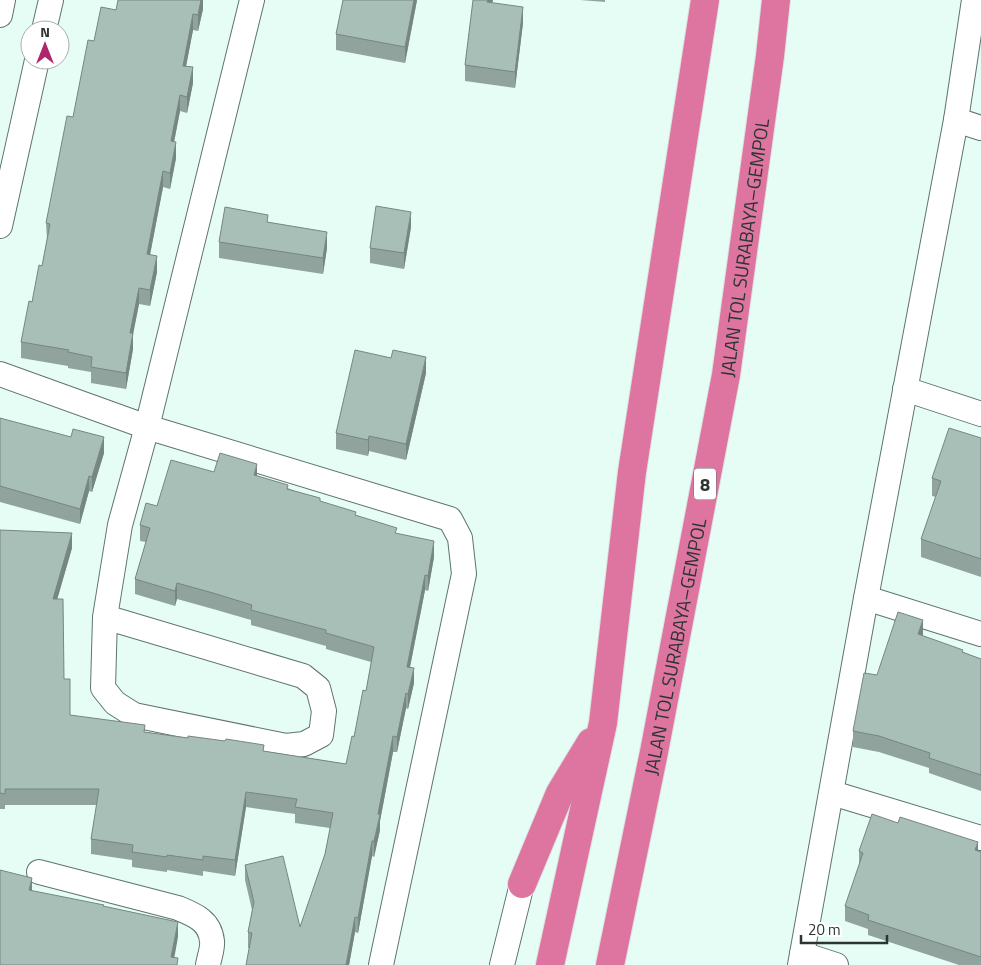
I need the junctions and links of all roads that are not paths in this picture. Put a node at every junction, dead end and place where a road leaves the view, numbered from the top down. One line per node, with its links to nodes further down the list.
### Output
1 (3, 0): 7 (street)
2 (50, 0): 8 (street)
3 (252, 0): 16 (street)
4 (705, 0): 20 (highway)
5 (776, 0): 30 (highway, JALAN TOL SURABAYA–GEMPOL / 8)
6 (974, 0): 10 (street)
7 (0, 15)
8 (46, 20)
9 (35, 70): 12 (street)
10 (956, 120): 11 (street); 14 (street)
11 (981, 128)
12 (0, 226)
13 (0, 374): 16 (street)
14 (904, 388): 15 (street); 17 (street)
15 (981, 414)
16 (147, 427): 18 (street); 27 (street)
17 (866, 598): 19 (street); 21 (street)
18 (105, 617): 18 (street)
19 (981, 634)
20 (603, 723): 24 (highway); 29 (highway)
21 (832, 793): 22 (street); 25 (street)
22 (981, 838)
23 (39, 872): 26 (street)
24 (522, 884): 28 (street)
25 (801, 959): 31 (street)
26 (208, 965)
27 (381, 965)
28 (502, 965)
29 (550, 965)
30 (610, 965)
31 (836, 965)

